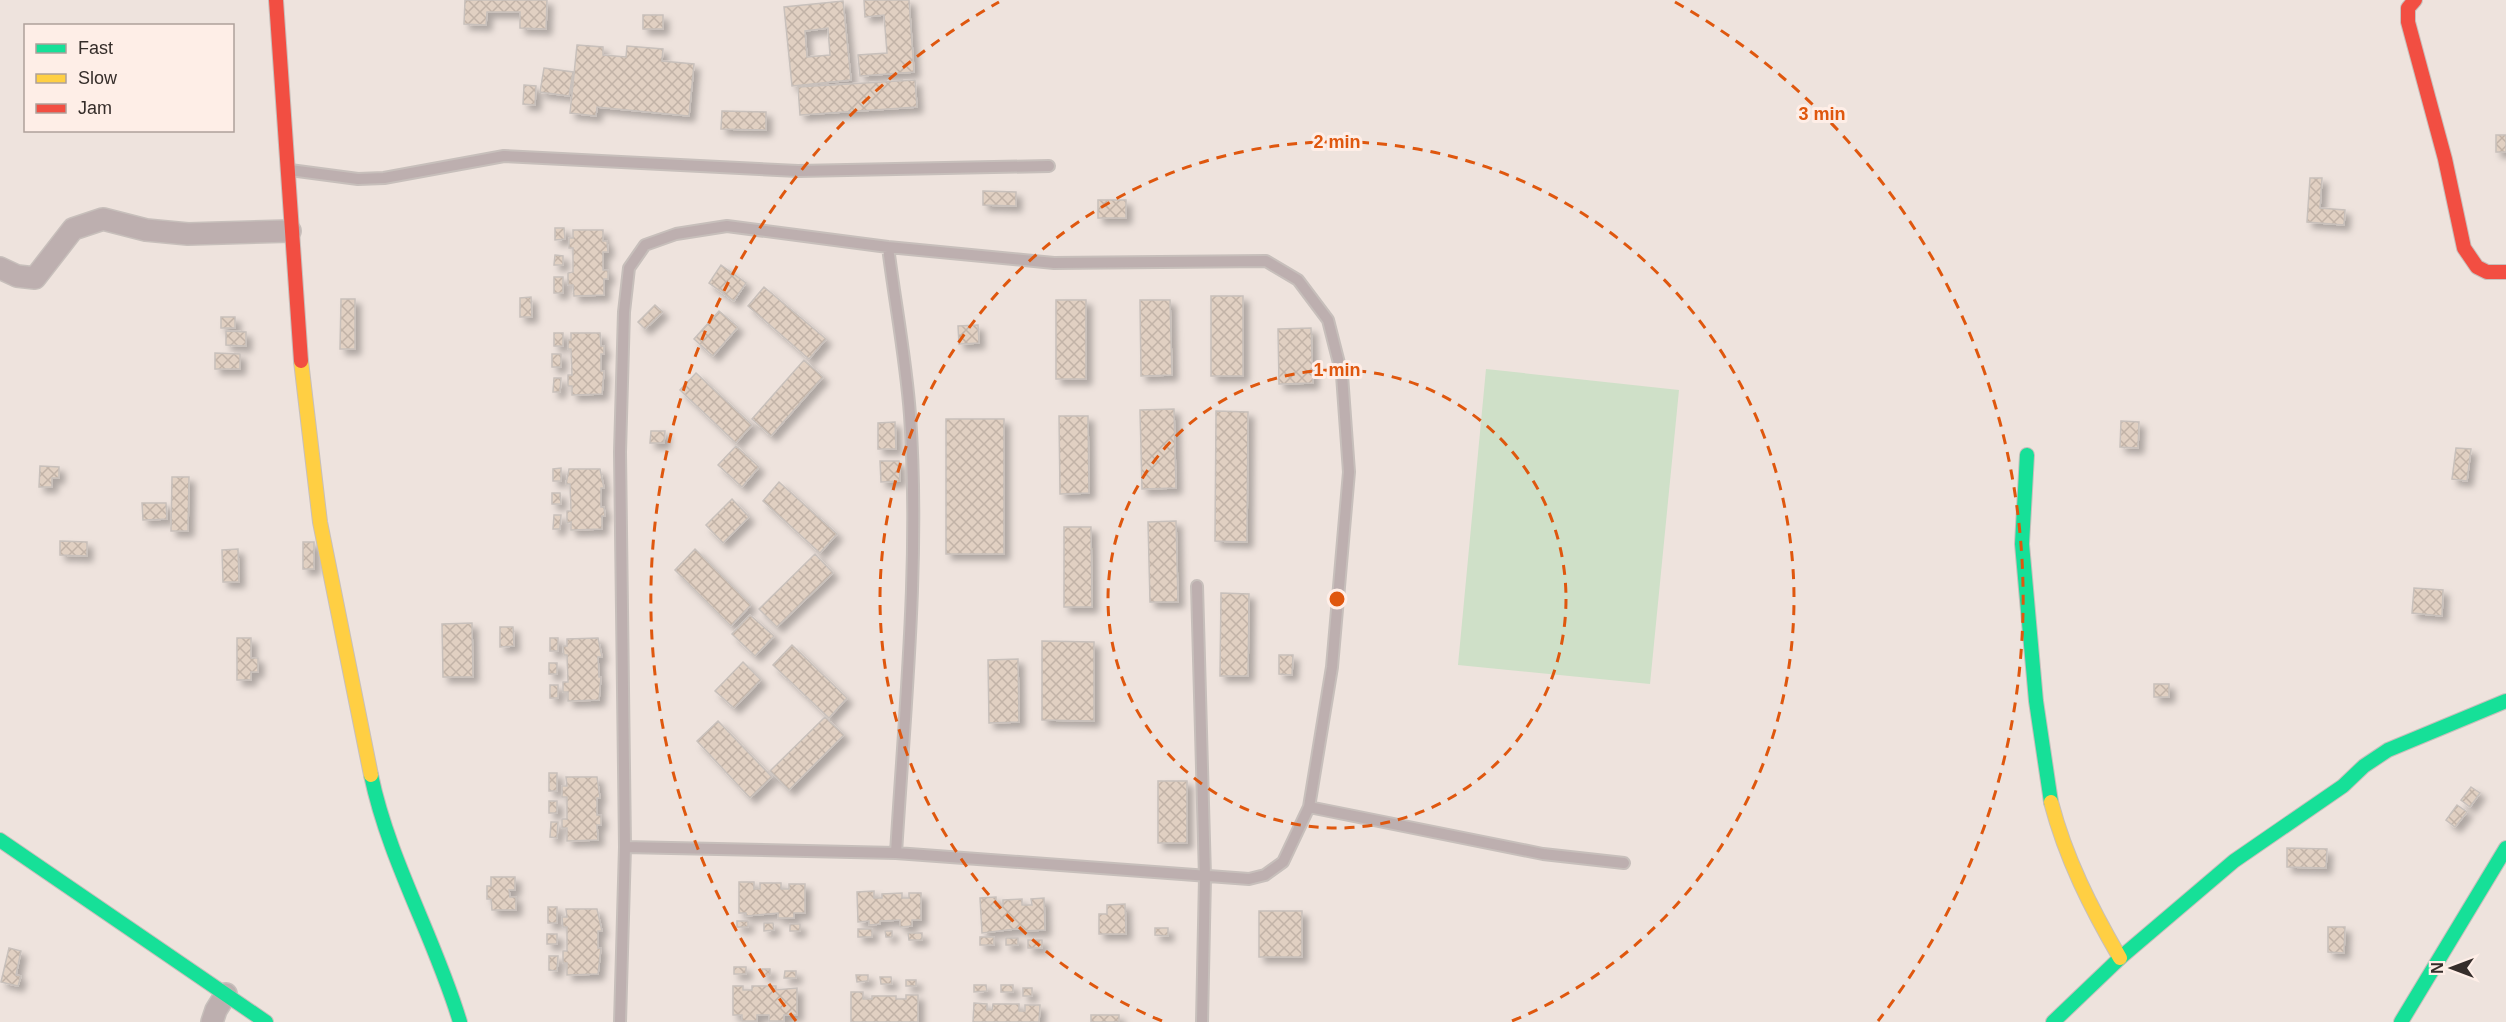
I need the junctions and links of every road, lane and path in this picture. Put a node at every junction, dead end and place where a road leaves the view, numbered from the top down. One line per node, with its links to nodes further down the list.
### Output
1 (276, 0): 4 (street)
2 (2415, 0): 8 (street)
3 (1049, 166): 4 (lane)
4 (286, 169): 5 (street)
5 (290, 231): 7 (street); 23 (street)
6 (888, 247): 12 (lane); 14 (lane); 16 (lane)
7 (0, 268)
8 (2506, 272)
9 (2027, 456): 19 (street)
10 (1197, 586): 18 (lane)
11 (2506, 701): 19 (street)
12 (1309, 807): 17 (lane); 18 (lane)
13 (0, 840): 20 (street)
14 (625, 847): 16 (lane); 24 (lane)
15 (2506, 848): 27 (street)
16 (896, 853): 18 (lane)
17 (1624, 863)
18 (1205, 877): 25 (lane)
19 (2120, 958): 26 (street)
20 (226, 994): 21 (street); 22 (street)
21 (212, 1022)
22 (266, 1022)
23 (460, 1022)
24 (620, 1022)
25 (1202, 1022)
26 (2053, 1022)
27 (2401, 1022)

